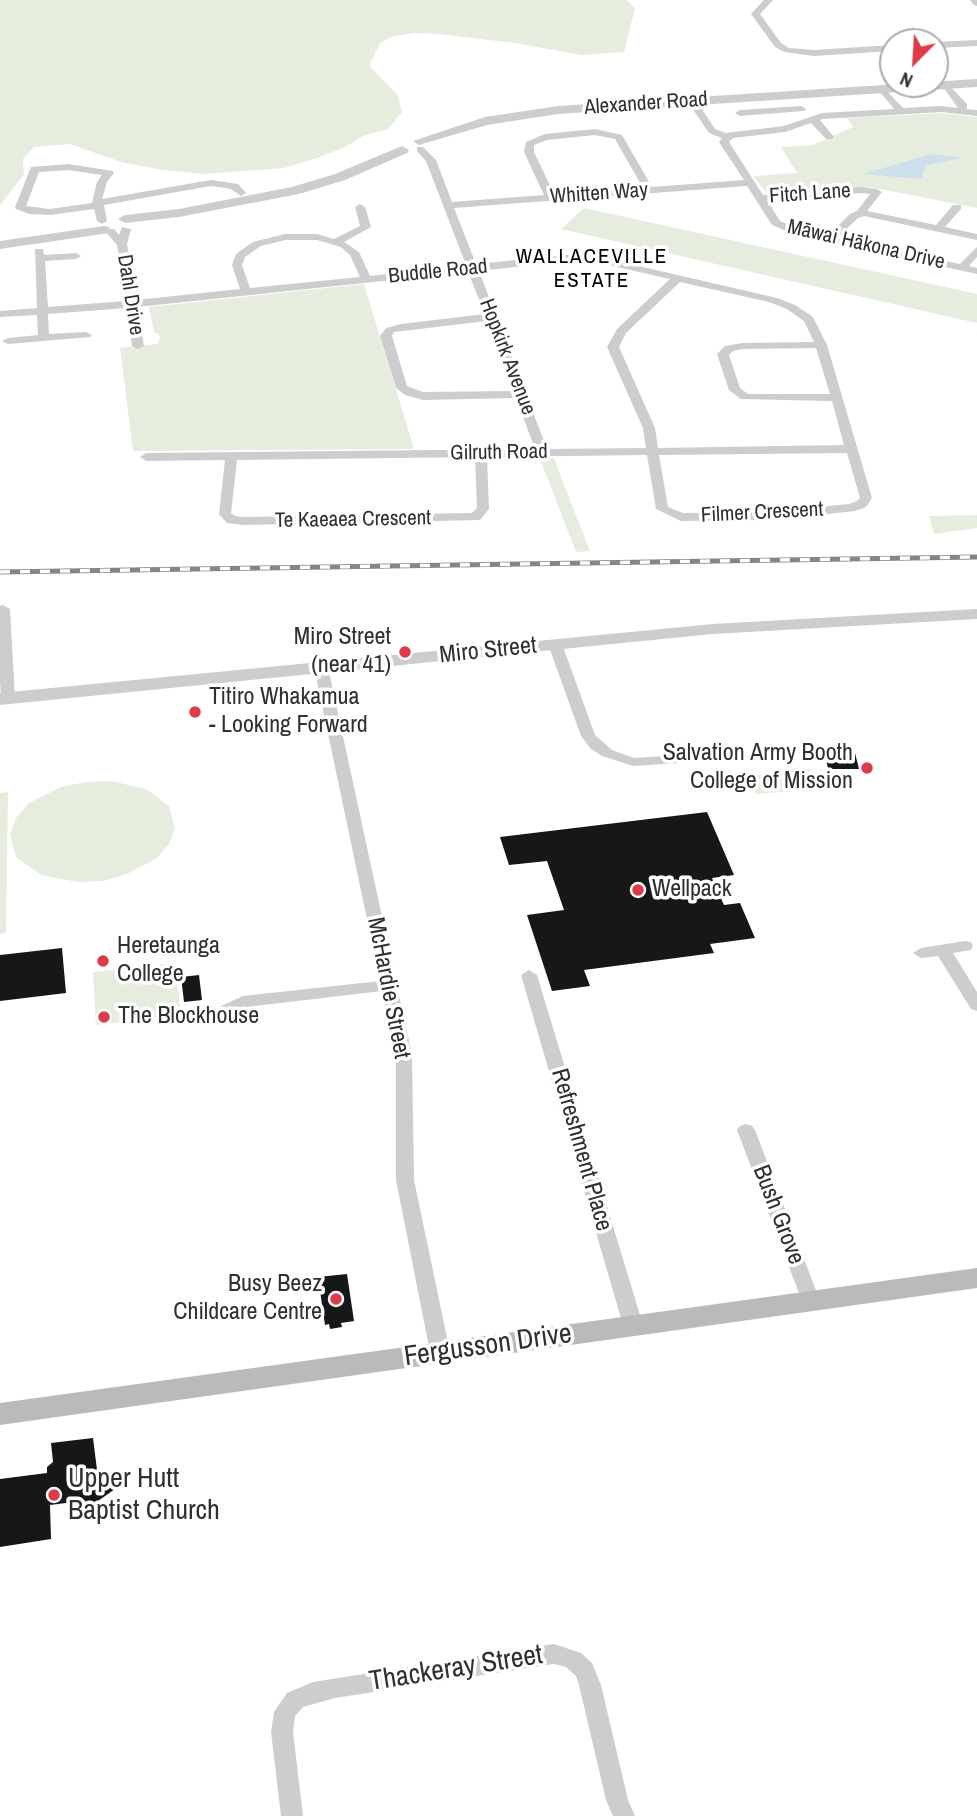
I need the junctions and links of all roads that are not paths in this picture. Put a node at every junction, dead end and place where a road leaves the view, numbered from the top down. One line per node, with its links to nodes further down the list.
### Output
1 (769, 0): 4 (street)
2 (977, 43): 3 (street)
3 (949, 45)
4 (879, 49)
5 (977, 82): 6 (street, Alexander Road); 7 (street, Alexander Road)
6 (949, 83)
7 (949, 85)
8 (949, 88): 14 (street)
9 (879, 91): 24 (street, Alexander Road)
10 (888, 98): 16 (street)
11 (827, 99): 19 (street)
12 (697, 108): 22 (street)
13 (801, 109): 15 (street)
14 (962, 110): 16 (street); 18 (street)
15 (769, 111): 17 (street); 21 (street)
16 (901, 112): 19 (street)
17 (740, 113)
18 (977, 113)
19 (838, 115): 20 (street)
20 (811, 118): 21 (street); 23 (street)
21 (781, 130): 22 (street)
22 (728, 137): 25 (street, Māwai Hākona Drive)
23 (829, 137)
24 (419, 145): 30 (street, Hopkirk Avenue); 35 (street, Alexander Road)
25 (749, 183): 26 (street, Whitten Way); 29 (street, Māwai Hākona Drive)
26 (649, 190): 28 (street, Whitten Way); 28 (street)
27 (240, 193): 34 (street)
28 (550, 197): 30 (street, Whitten Way)
29 (758, 198): 33 (street, Fitch Lane); 38 (street, Māwai Hākona Drive)
30 (449, 205): 44 (street, Hopkirk Avenue)
31 (360, 206): 39 (street)
32 (957, 207): 36 (street)
33 (863, 213): 36 (street); 38 (street)
34 (102, 218): 34 (street); 35 (street); 35 (street); 40 (street, Dahl Drive); 41 (street)
35 (125, 223): 40 (street, Dahl Drive)
36 (938, 229): 37 (street)
37 (977, 237)
38 (830, 239): 45 (street, Māwai Hākona Drive)
39 (335, 242): 48 (street); 49 (street)
40 (122, 244): 50 (street, Dahl Drive)
41 (0, 245)
42 (977, 250): 45 (street)
43 (76, 256): 51 (street)
44 (473, 268): 47 (street, Buddle Road); 48 (street, Buddle Road); 53 (street, Hopkirk Avenue)
45 (962, 268): 46 (street, Māwai Hākona Drive)
46 (977, 271)
47 (678, 278): 57 (street, Buddle Road); 62 (street)
48 (367, 279): 49 (street, Buddle Road)
49 (246, 292): 50 (street, Buddle Road)
50 (132, 304): 51 (street, Buddle Road); 58 (street, Dahl Drive)
51 (43, 311): 52 (street, Buddle Road); 55 (street)
52 (0, 314)
53 (492, 317): 59 (street, Hopkirk Avenue); 59 (street)
54 (86, 335): 55 (street)
55 (44, 338): 56 (street)
56 (8, 341)
57 (821, 345): 60 (street, Buddle Road); 60 (street)
58 (138, 346)
59 (521, 394): 63 (street, Hopkirk Avenue)
60 (836, 398): 61 (street, Buddle Road)
61 (852, 449): 62 (street, Gilruth Road); 62 (street, Filmer Crescent)
62 (652, 452): 63 (street, Gilruth Road)
63 (544, 453): 64 (street, Gilruth Road)
64 (481, 454): 65 (street, Gilruth Road); 65 (street, Te Kaeaea Crescent)
65 (231, 456): 66 (street, Gilruth Road)
66 (146, 457)
67 (3, 609): 71 (street)
68 (977, 614): 69 (street, Miro Street)
69 (555, 644): 70 (street, Miro Street); 72 (street)
70 (321, 667): 71 (street, Miro Street); 77 (street, McHardie Street)
71 (4, 698)
72 (738, 758)
73 (965, 946): 74 (street)
74 (943, 950): 75 (street); 78 (street)
75 (921, 953)
76 (529, 975): 83 (street, Refreshment Place)
77 (389, 985): 79 (street); 84 (street, McHardie Street)
78 (977, 1005)
79 (216, 1015)
80 (746, 1130): 82 (street, Bush Grove)
81 (975, 1284): 82 (main road, Fergusson Drive)
82 (811, 1301): 83 (main road, Fergusson Drive)
83 (633, 1325): 84 (main road, Fergusson Drive)
84 (440, 1352): 85 (main road, Fergusson Drive)
85 (0, 1414)
86 (292, 1816): 87 (street, Thackeray Street)
87 (624, 1816)

